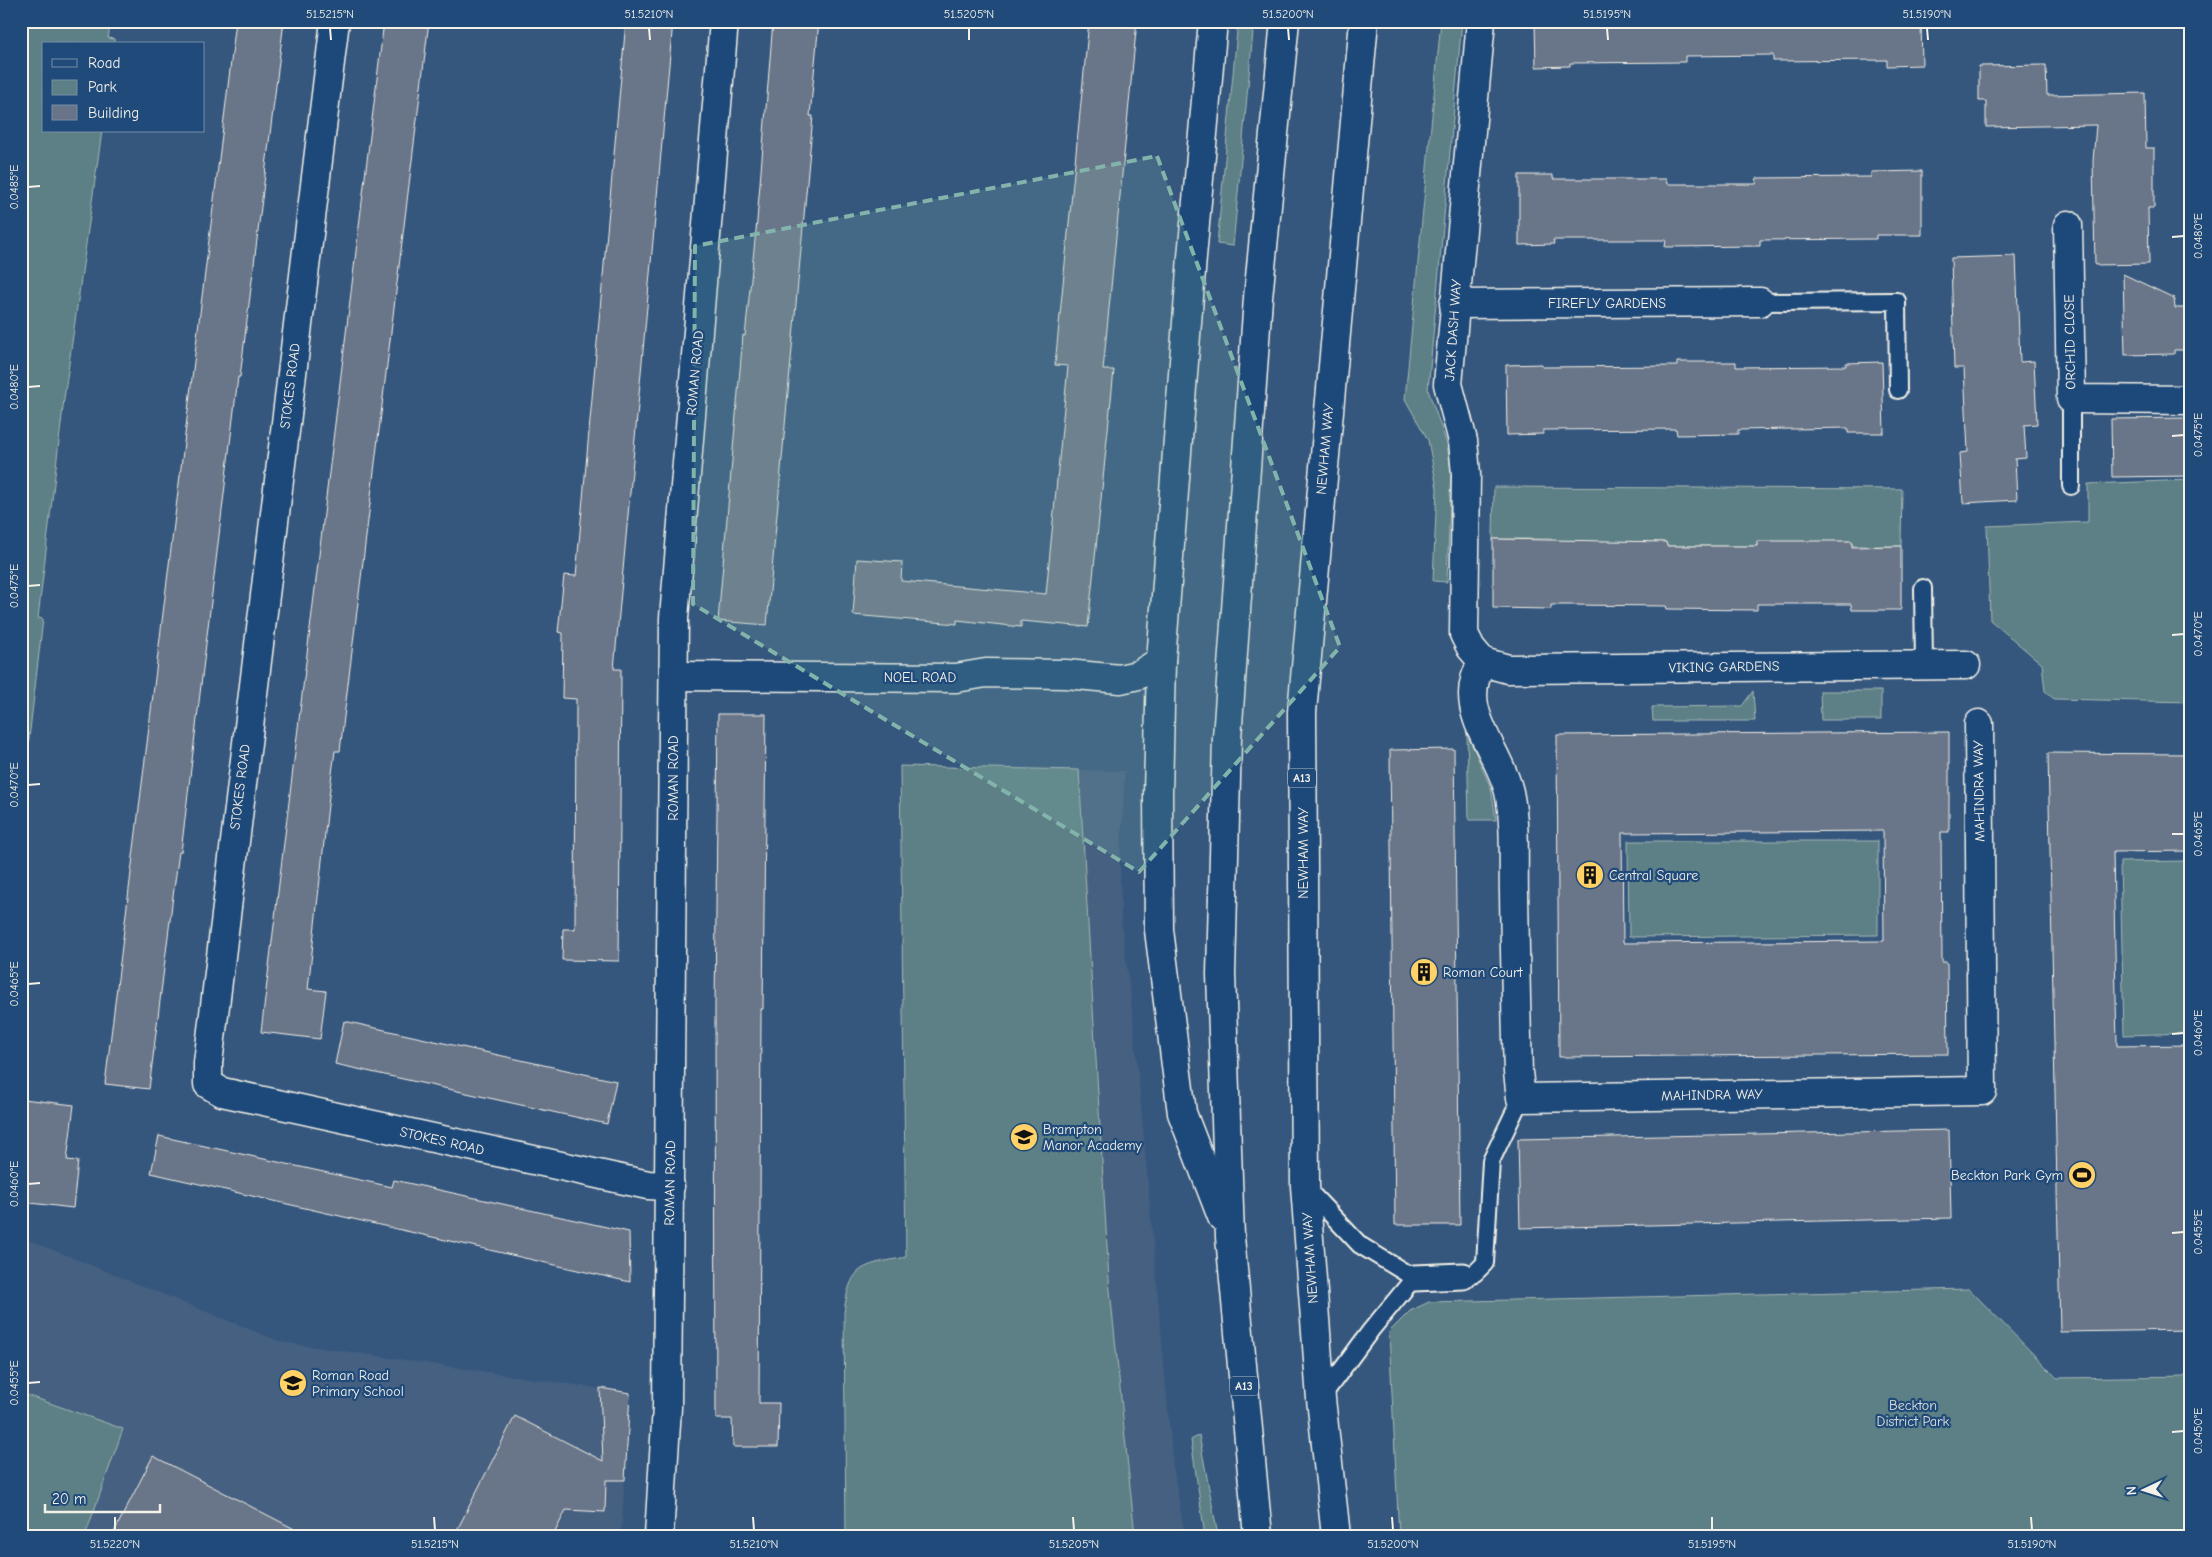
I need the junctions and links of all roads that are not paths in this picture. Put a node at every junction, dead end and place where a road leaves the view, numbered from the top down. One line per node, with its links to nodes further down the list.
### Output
1 (335, 21): 22 (main road, STOKES ROAD)
2 (724, 21): 19 (main road, ROMAN ROAD)
3 (1213, 21): 15 (main road)
4 (1285, 21): 24 (main road, A13)
5 (1364, 21): 23 (main road, NEWHAM WAY / A13)
6 (1480, 21): 9 (main road, JACK DASH WAY)
7 (2068, 225): 11 (main road, ORCHID CLOSE)
8 (1760, 302): 9 (main road, FIREFLY GARDENS); 10 (lane)
9 (1454, 304): 16 (main road, JACK DASH WAY)
10 (1898, 390)
11 (2071, 399): 12 (main road, ORCHID CLOSE); 13 (lane)
12 (2191, 400)
13 (2071, 486)
14 (1922, 588): 17 (lane)
15 (1161, 661): 19 (main road, NOEL ROAD); 24 (main road)
16 (1483, 662): 17 (main road, VIKING GARDENS); 21 (main road)
17 (1924, 665): 18 (main road, VIKING GARDENS)
18 (1966, 665)
19 (674, 676): 22 (main road, ROMAN ROAD)
20 (1979, 724): 21 (main road, MAHINDRA WAY)
21 (1521, 1098): 25 (lane)
22 (670, 1186): 28 (main road, ROMAN ROAD)
23 (1304, 1186): 26 (lane); 27 (main road, NEWHAM WAY / A13)
24 (1230, 1237): 29 (main road, A13)
25 (1463, 1276): 26 (street)
26 (1414, 1278): 27 (lane)
27 (1321, 1399): 30 (main road, NEWHAM WAY / A13)
28 (659, 1536)
29 (1258, 1536)
30 (1336, 1536)

